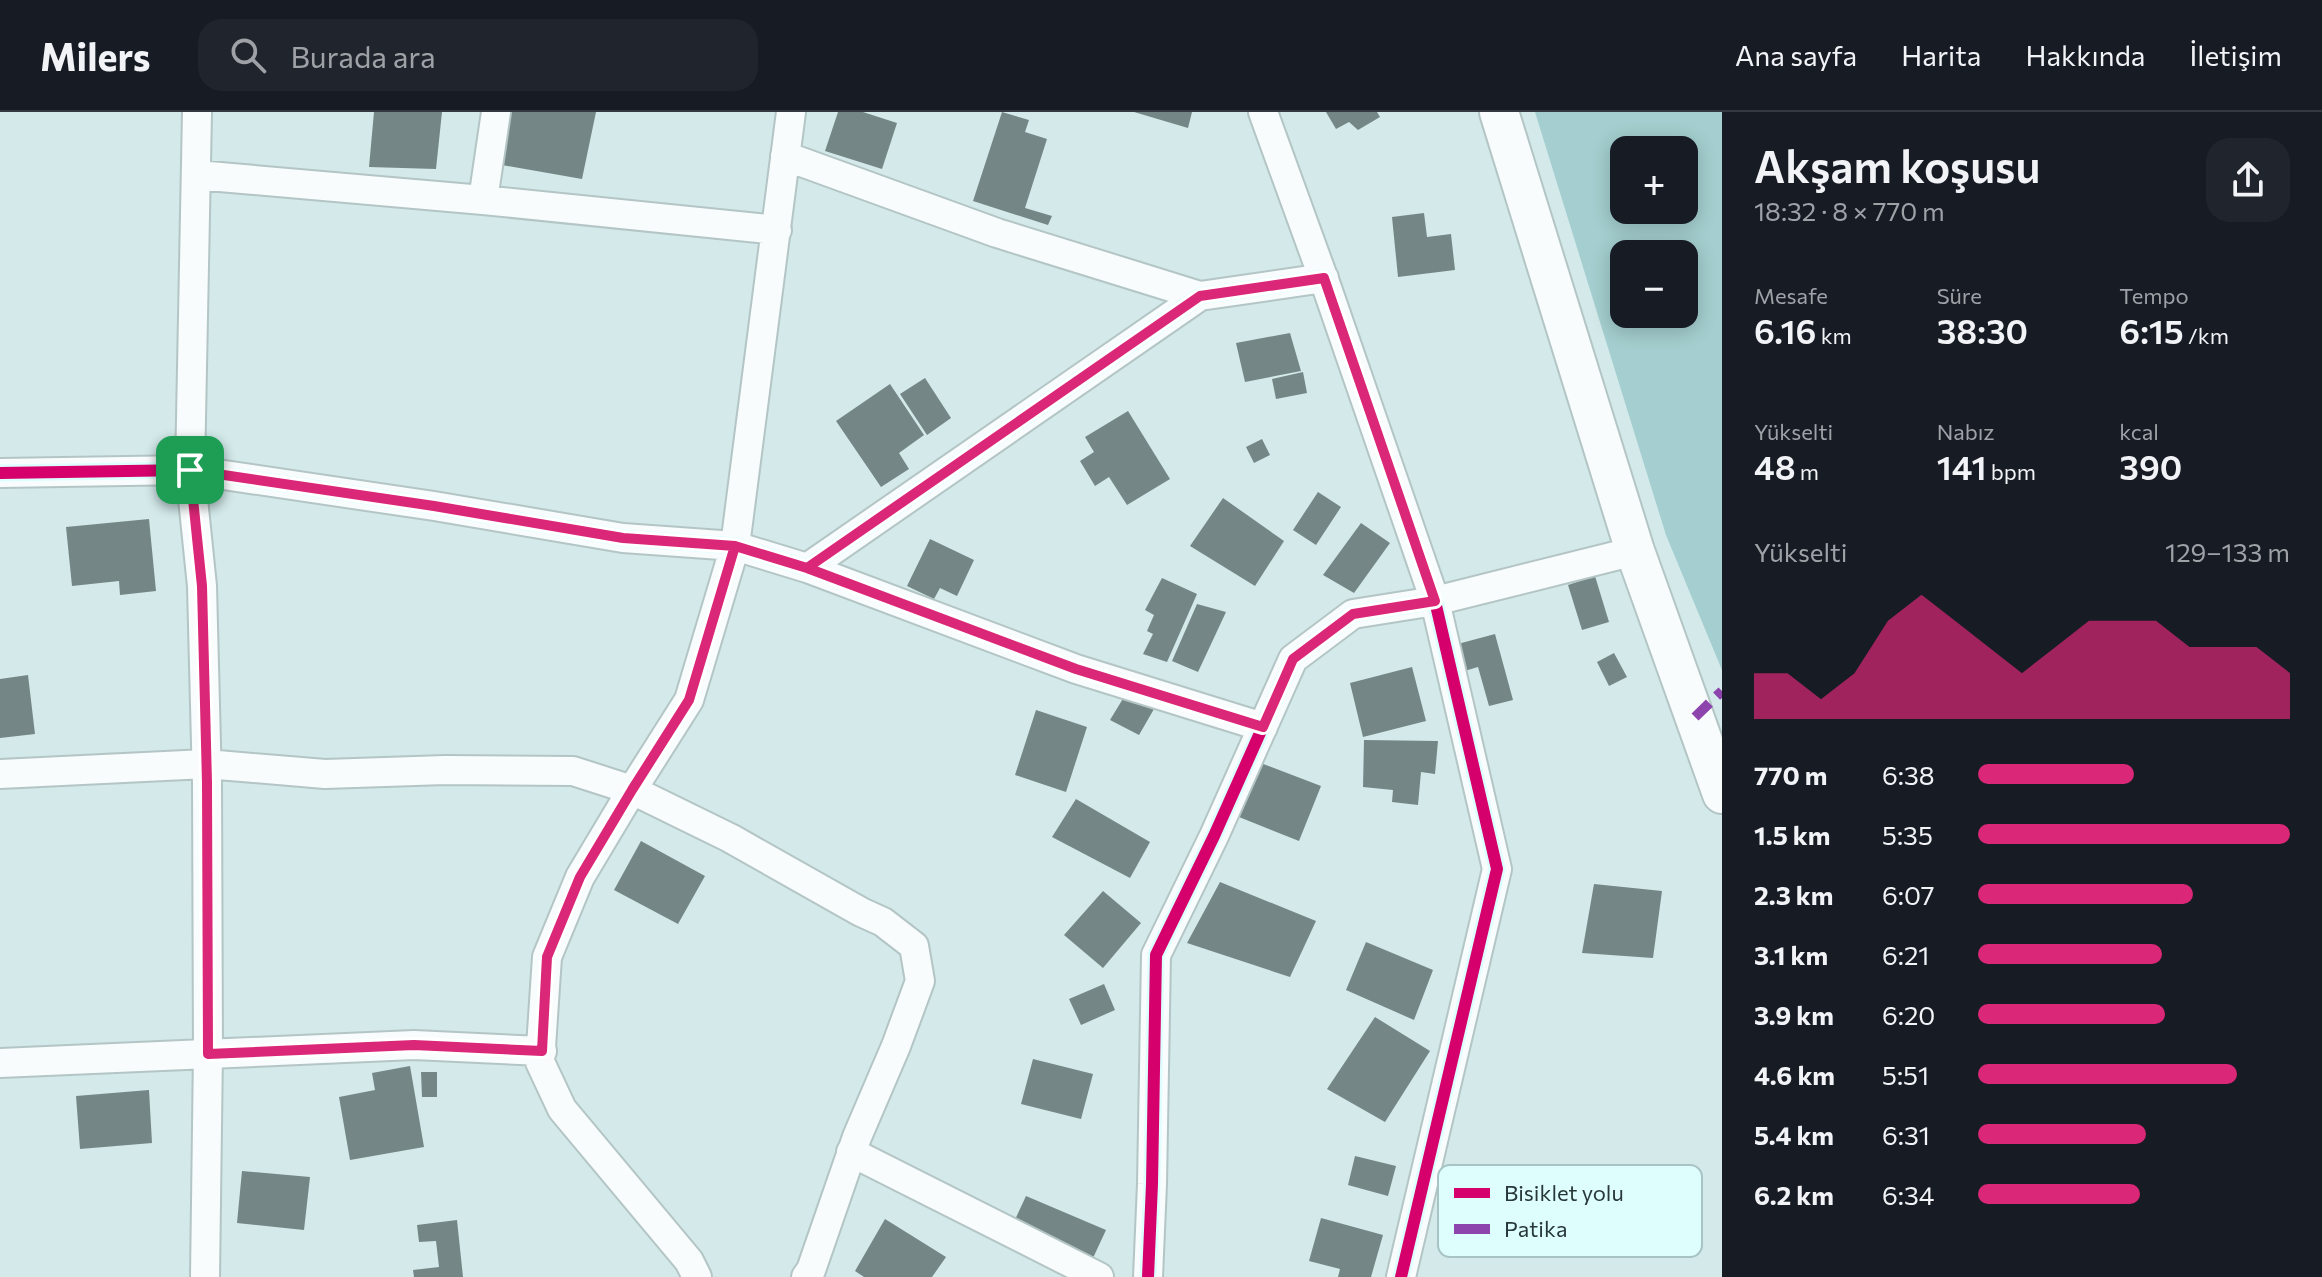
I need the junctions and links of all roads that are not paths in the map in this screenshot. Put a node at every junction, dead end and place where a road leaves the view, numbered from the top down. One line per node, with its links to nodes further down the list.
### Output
1 (197, 112): 7 (street)
2 (496, 112): 8 (street)
3 (791, 112): 6 (street)
4 (1263, 112): 10 (street)
5 (1499, 112): 15 (street)
6 (785, 156): 9 (street); 11 (street)
7 (197, 175): 8 (street); 12 (street)
8 (483, 200): 9 (street)
9 (777, 230): 14 (street)
10 (1324, 278): 11 (street); 17 (street)
11 (1200, 296): 16 (street)
12 (190, 470): 13 (street); 14 (street); 19 (street)
13 (0, 473)
14 (735, 546): 16 (street); 21 (street)
15 (1635, 551): 17 (street); 22 (street)
16 (807, 568): 18 (street)
17 (1435, 601): 18 (street); 32 (street)
18 (1263, 727): 31 (street)
19 (206, 764): 20 (street); 21 (street); 24 (street)
20 (0, 774)
21 (632, 790): 23 (street); 26 (street)
22 (1722, 794)
23 (542, 1051): 24 (street); 28 (street)
24 (208, 1054): 25 (street); 27 (street)
25 (0, 1063)
26 (851, 1152): 29 (street); 30 (street)
27 (205, 1277)
28 (697, 1277)
29 (806, 1277)
30 (1099, 1277)
31 (1148, 1277)
32 (1401, 1277)

